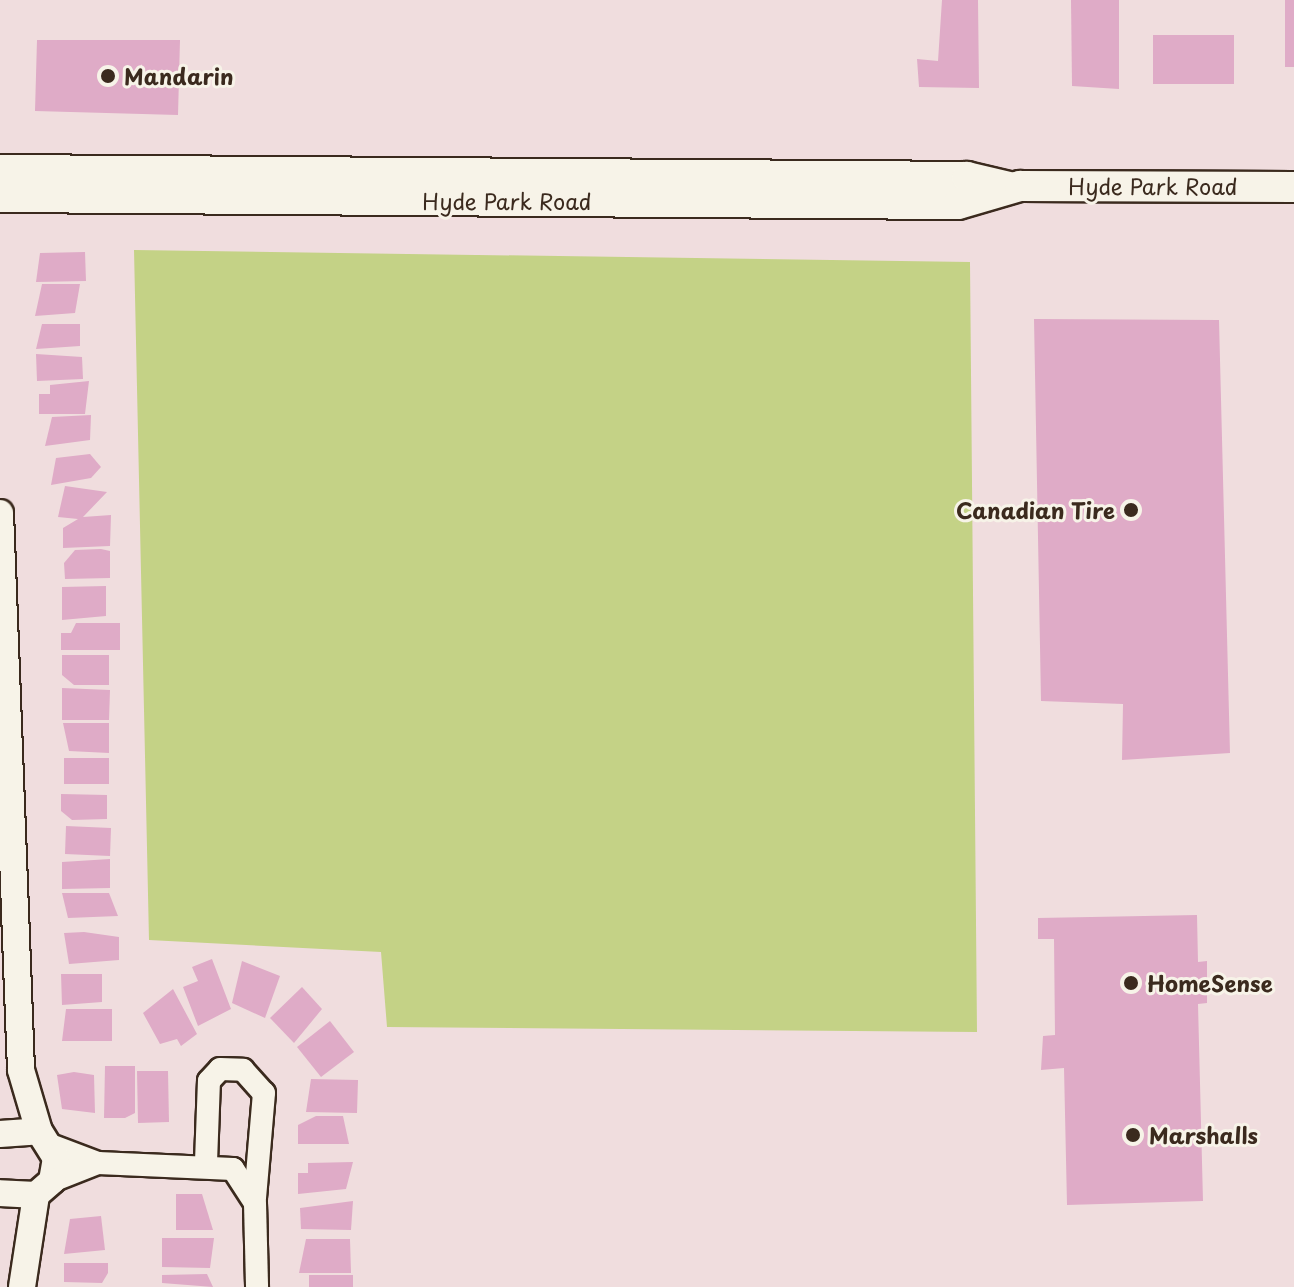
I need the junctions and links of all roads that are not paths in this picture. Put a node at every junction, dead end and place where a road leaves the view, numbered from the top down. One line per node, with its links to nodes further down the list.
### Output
1 (0, 170): 2 (main road, Hyde Park Road)
2 (1011, 187): 3 (main road, Hyde Park Road); 4 (main road, Hyde Park Road)
3 (1294, 187)
4 (0, 197)
5 (0, 513): 6 (street)
6 (21, 1070): 7 (street); 8 (street)
7 (1, 1132): 8 (street)
8 (46, 1139): 10 (street); 11 (street)
9 (206, 1162): 10 (street); 13 (street); 13 (street)
10 (98, 1163): 11 (street)
11 (44, 1188): 12 (street); 14 (street)
12 (0, 1193): 14 (street)
13 (255, 1203): 16 (street)
14 (22, 1256): 15 (street)
15 (22, 1287)
16 (257, 1287)

